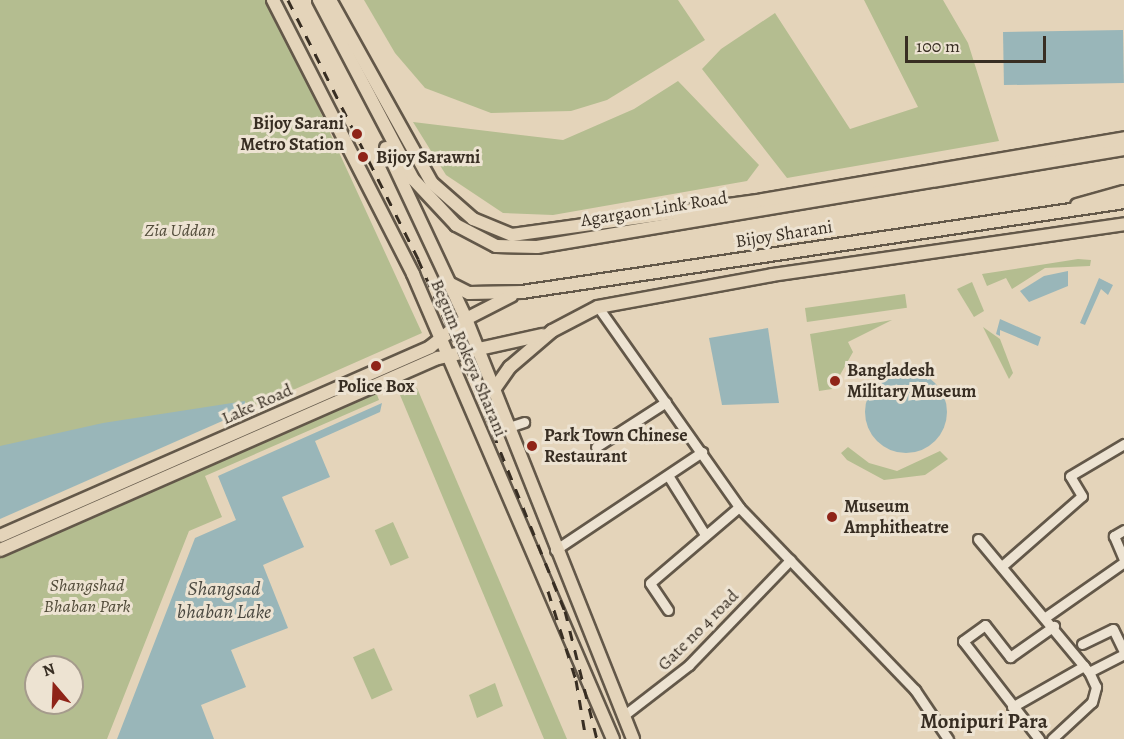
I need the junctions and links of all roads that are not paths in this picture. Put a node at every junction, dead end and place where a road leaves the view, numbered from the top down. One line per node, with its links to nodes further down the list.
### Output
1 (273, 0): 18 (main road, Begum Rokeya Sharani)
2 (311, 0): 13 (main road, Begum Rokeya Sharani)
3 (320, 0): 12 (main road, Agargaon Link Road)
4 (330, 0): 11 (main road, Agargaon Link Road)
5 (1124, 138): 11 (main road, Agargaon Link Road)
6 (1124, 149): 12 (main road, Agargaon Link Road)
7 (1124, 192): 9 (main road)
8 (1124, 202): 9 (main road, Bijoy Sharani)
9 (1071, 209): 14 (main road, Bijoy Sharani)
10 (1124, 224): 15 (main road)
11 (483, 225): 12 (main road)
12 (474, 237)
13 (451, 284): 14 (main road, Bijoy Sharani); 16 (main road, Begum Rokeya Sharani)
14 (522, 292): 16 (main road, Lake Road)
15 (598, 308): 17 (main road); 22 (street)
16 (466, 319): 18 (main road, Lake Road); 19 (main road, Begum Rokeya Sharani)
17 (552, 331): 19 (main road); 21 (main road)
18 (443, 339): 20 (main road, Begum Rokeya Sharani); 32 (main road, Lake Road)
19 (478, 351): 20 (main road); 21 (main road, Begum Rokeya Sharani)
20 (450, 355): 34 (main road); 47 (main road, Begum Rokeya Sharani)
21 (494, 391): 24 (main road, Begum Rokeya Sharani)
22 (666, 402): 26 (street); 27 (street)
23 (524, 422): 24 (street)
24 (509, 428): 35 (main road, Begum Rokeya Sharani)
25 (1124, 444): 38 (street)
26 (596, 447)
27 (702, 452): 28 (street); 29 (street)
28 (669, 477): 31 (street); 35 (street)
29 (739, 507): 31 (street); 36 (street)
30 (1124, 530): 37 (street)
31 (704, 533): 39 (street)
32 (0, 536)
33 (978, 539): 38 (street)
34 (0, 550)
35 (555, 550): 46 (main road, Begum Rokeya Sharani)
36 (790, 560): 46 (street, Gate no 4 road); 49 (street)
37 (1124, 560): 40 (street)
38 (1002, 566): 40 (street)
39 (668, 610)
40 (1047, 616): 41 (street)
41 (1054, 626): 44 (street); 45 (street)
42 (1082, 644): 43 (street)
43 (1124, 653): 44 (street)
44 (1086, 669): 45 (street); 51 (street)
45 (1012, 707): 50 (street)
46 (623, 716): 48 (main road, Begum Rokeya Sharani)
47 (613, 739)
48 (633, 739)
49 (948, 739)
50 (1039, 739)
51 (1053, 739)

